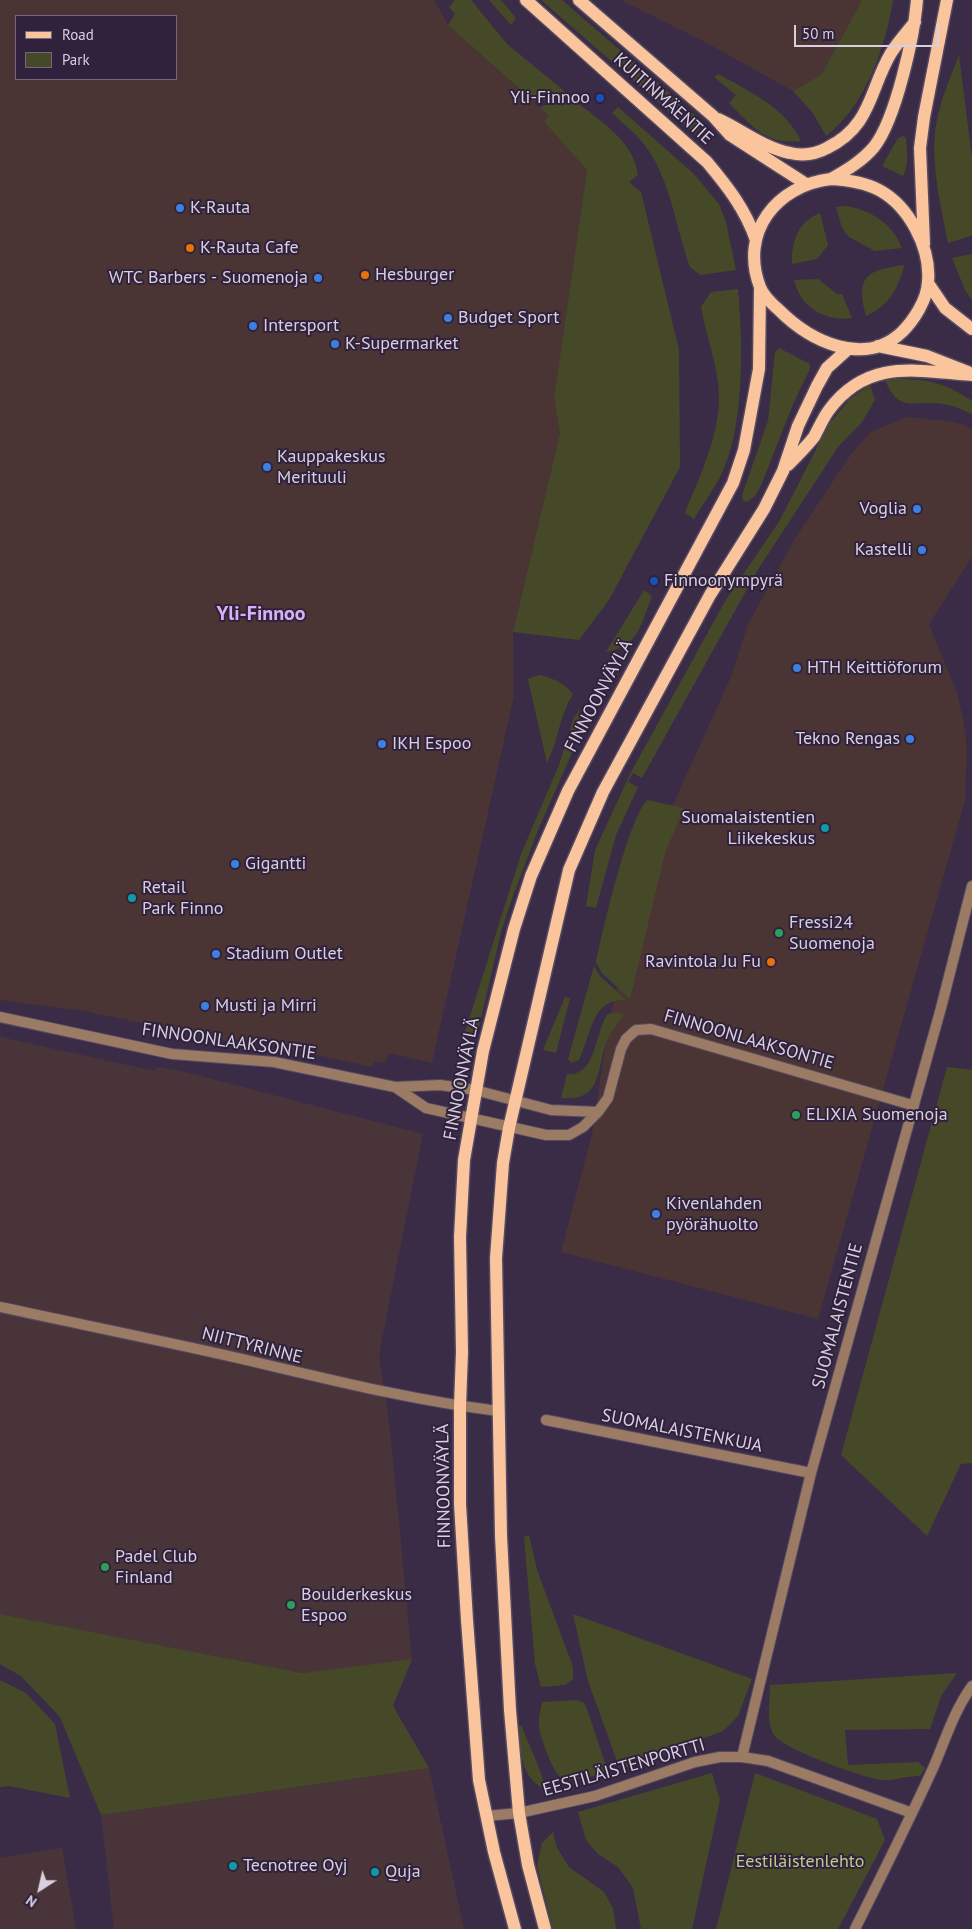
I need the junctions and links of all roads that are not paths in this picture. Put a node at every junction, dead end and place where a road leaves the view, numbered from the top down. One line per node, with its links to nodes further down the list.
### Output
1 (526, 0): 9 (main road, KUITINMÄENTIE)
2 (579, 0): 6 (main road, KUITINMÄENTIE)
3 (917, 0): 5 (main road)
4 (947, 0): 10 (main road)
5 (915, 22): 6 (main road); 7 (main road)
6 (712, 116): 8 (main road, KUITINMÄENTIE)
7 (831, 179): 8 (main road); 10 (main road)
8 (806, 184): 9 (main road)
9 (756, 240): 12 (main road)
10 (924, 249): 11 (main road)
11 (928, 283): 13 (main road); 14 (main road)
12 (760, 289): 15 (main road); 21 (main road, FINNOONVÄYLÄ)
13 (972, 329)
14 (878, 346): 15 (main road); 16 (main road)
15 (847, 350): 17 (main road)
16 (972, 375): 17 (main road)
17 (783, 471): 22 (main road)
18 (972, 886): 23 (street, SUOMALAISTENTIE)
19 (0, 1017): 20 (street, FINNOONLAAKSONTIE)
20 (395, 1087): 21 (street, FINNOONLAAKSONTIE); 25 (street, FINNOONLAAKSONTIE)
21 (475, 1090): 22 (street, FINNOONLAAKSONTIE); 25 (main road, FINNOONVÄYLÄ)
22 (514, 1101): 24 (street, FINNOONLAAKSONTIE); 26 (main road)
23 (912, 1105): 24 (street, FINNOONLAAKSONTIE); 31 (street, SUOMALAISTENTIE)
24 (598, 1112): 26 (street, FINNOONLAAKSONTIE)
25 (471, 1120): 26 (street, FINNOONLAAKSONTIE); 28 (main road, FINNOONVÄYLÄ)
26 (509, 1128): 29 (main road)
27 (0, 1307): 28 (street, NIITTYRINNE)
28 (460, 1406): 29 (street, NIITTYRINNE); 36 (main road, FINNOONVÄYLÄ)
29 (498, 1411): 34 (main road)
30 (546, 1420): 31 (street, SUOMALAISTENKUJA)
31 (811, 1473): 33 (street, SUOMALAISTENTIE)
32 (972, 1686): 35 (street)
33 (742, 1757): 34 (street, EESTILÄISTENPORTTI); 35 (street, EESTILÄISTENPORTTI)
34 (519, 1813): 36 (street, EESTILÄISTENPORTTI); 38 (main road)
35 (912, 1813): 39 (street)
36 (486, 1816): 37 (main road, FINNOONVÄYLÄ)
37 (515, 1929)
38 (545, 1929)
39 (856, 1929)

